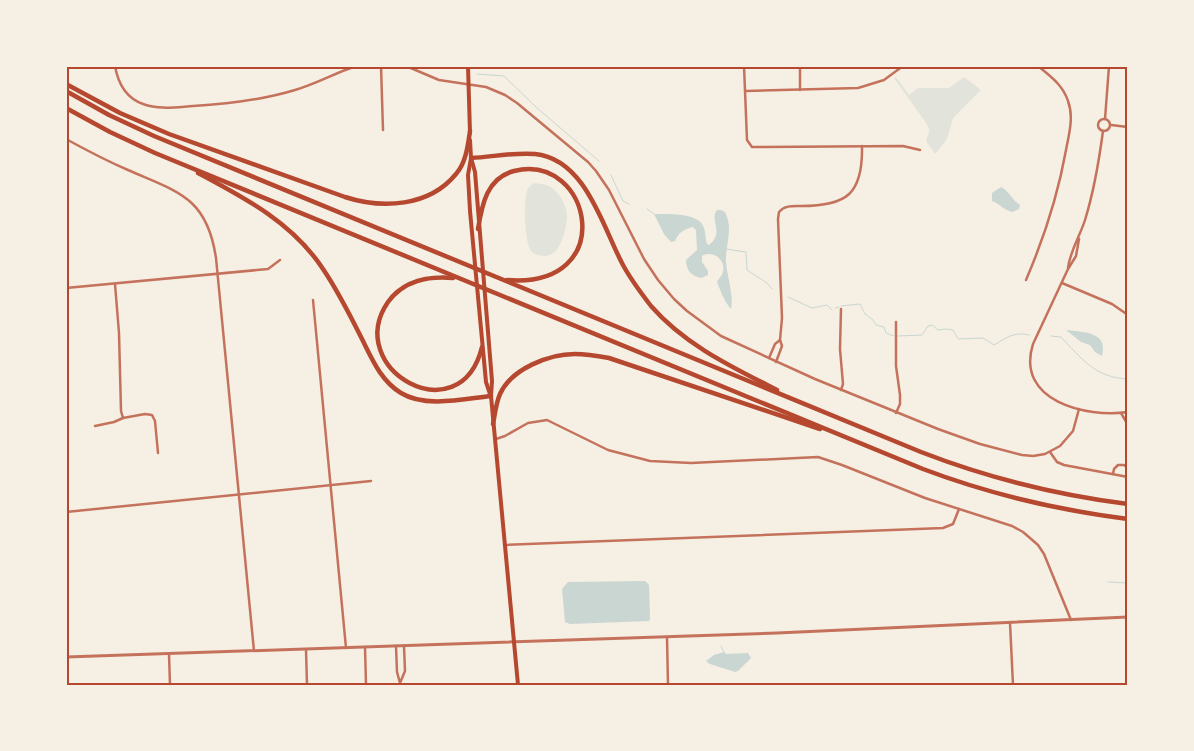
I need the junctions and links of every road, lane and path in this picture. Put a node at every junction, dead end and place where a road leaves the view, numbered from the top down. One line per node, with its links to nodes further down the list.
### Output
1 (115, 66): 2 (street)
2 (356, 66)
3 (381, 66): 20 (street)
4 (406, 66): 12 (street)
5 (468, 66): 12 (main road)
6 (744, 66): 13 (street)
7 (800, 66): 14 (street)
8 (903, 66): 14 (street)
9 (1038, 66): 35 (street)
10 (1109, 66): 17 (street)
11 (66, 84): 21 (highway)
12 (468, 84): 21 (main road); 45 (street)
13 (745, 90): 14 (street); 24 (street)
14 (800, 90)
15 (66, 91): 34 (highway)
16 (66, 108): 27 (highway)
17 (1105, 119): 18 (street); 22 (street)
18 (1111, 125): 19 (street); 22 (street)
19 (1128, 127)
20 (383, 130)
21 (470, 131): 26 (main road)
22 (1103, 131): 29 (street)
23 (66, 139): 32 (street)
24 (862, 146): 25 (street); 43 (street)
25 (920, 150)
26 (471, 158): 28 (main road); 44 (main road); 49 (highway)
27 (177, 162): 33 (highway); 48 (highway)
28 (478, 229): 34 (highway); 48 (main road)
29 (1079, 239): 31 (street); 31 (street)
30 (280, 260): 32 (street)
31 (1068, 269): 36 (street)
32 (218, 273): 37 (street); 67 (street)
33 (459, 278): 44 (highway); 59 (highway)
34 (500, 279): 49 (highway)
35 (1026, 280)
36 (1062, 283): 41 (street); 50 (street)
37 (115, 284): 38 (street); 54 (street)
38 (66, 288)
39 (313, 300): 66 (street)
40 (841, 309): 47 (street)
41 (1128, 315)
42 (896, 322): 52 (street)
43 (780, 340): 45 (street); 46 (street)
44 (482, 347): 48 (main road)
45 (769, 358): 46 (street)
46 (776, 362): 47 (street)
47 (842, 390): 52 (street)
48 (490, 396): 55 (main road)
49 (803, 403): 68 (highway)
50 (1079, 409): 53 (street); 60 (street)
51 (1128, 412): 53 (street)
52 (896, 413): 60 (street)
53 (1121, 413): 56 (street)
54 (124, 418): 57 (street); 61 (street)
55 (493, 424): 58 (main road); 59 (highway)
56 (1128, 424)
57 (95, 426)
58 (494, 439): 69 (street); 72 (main road)
59 (858, 442): 71 (highway)
60 (1050, 452): 63 (street)
61 (158, 453)
62 (1128, 468): 63 (street)
63 (1113, 474): 64 (street)
64 (1128, 477)
65 (371, 481): 66 (street)
66 (330, 486): 67 (street); 81 (street)
67 (239, 494): 70 (street); 83 (street)
68 (1128, 504)
69 (959, 509): 72 (street); 74 (street)
70 (66, 512)
71 (1128, 519)
72 (504, 546): 77 (main road)
73 (1128, 617): 74 (street)
74 (1071, 620): 75 (street)
75 (1010, 623): 76 (street); 92 (street)
76 (667, 637): 77 (street); 91 (street)
77 (514, 642): 79 (street); 90 (main road)
78 (396, 646): 79 (street); 80 (street); 86 (street)
79 (404, 646): 86 (street)
80 (365, 647): 81 (street); 89 (street)
81 (346, 648): 82 (street)
82 (306, 650): 83 (street); 88 (street)
83 (254, 651): 84 (street)
84 (169, 654): 85 (street); 87 (street)
85 (66, 657)
86 (400, 684)
87 (170, 685)
88 (307, 685)
89 (366, 685)
90 (518, 685)
91 (668, 685)
92 (1013, 685)

